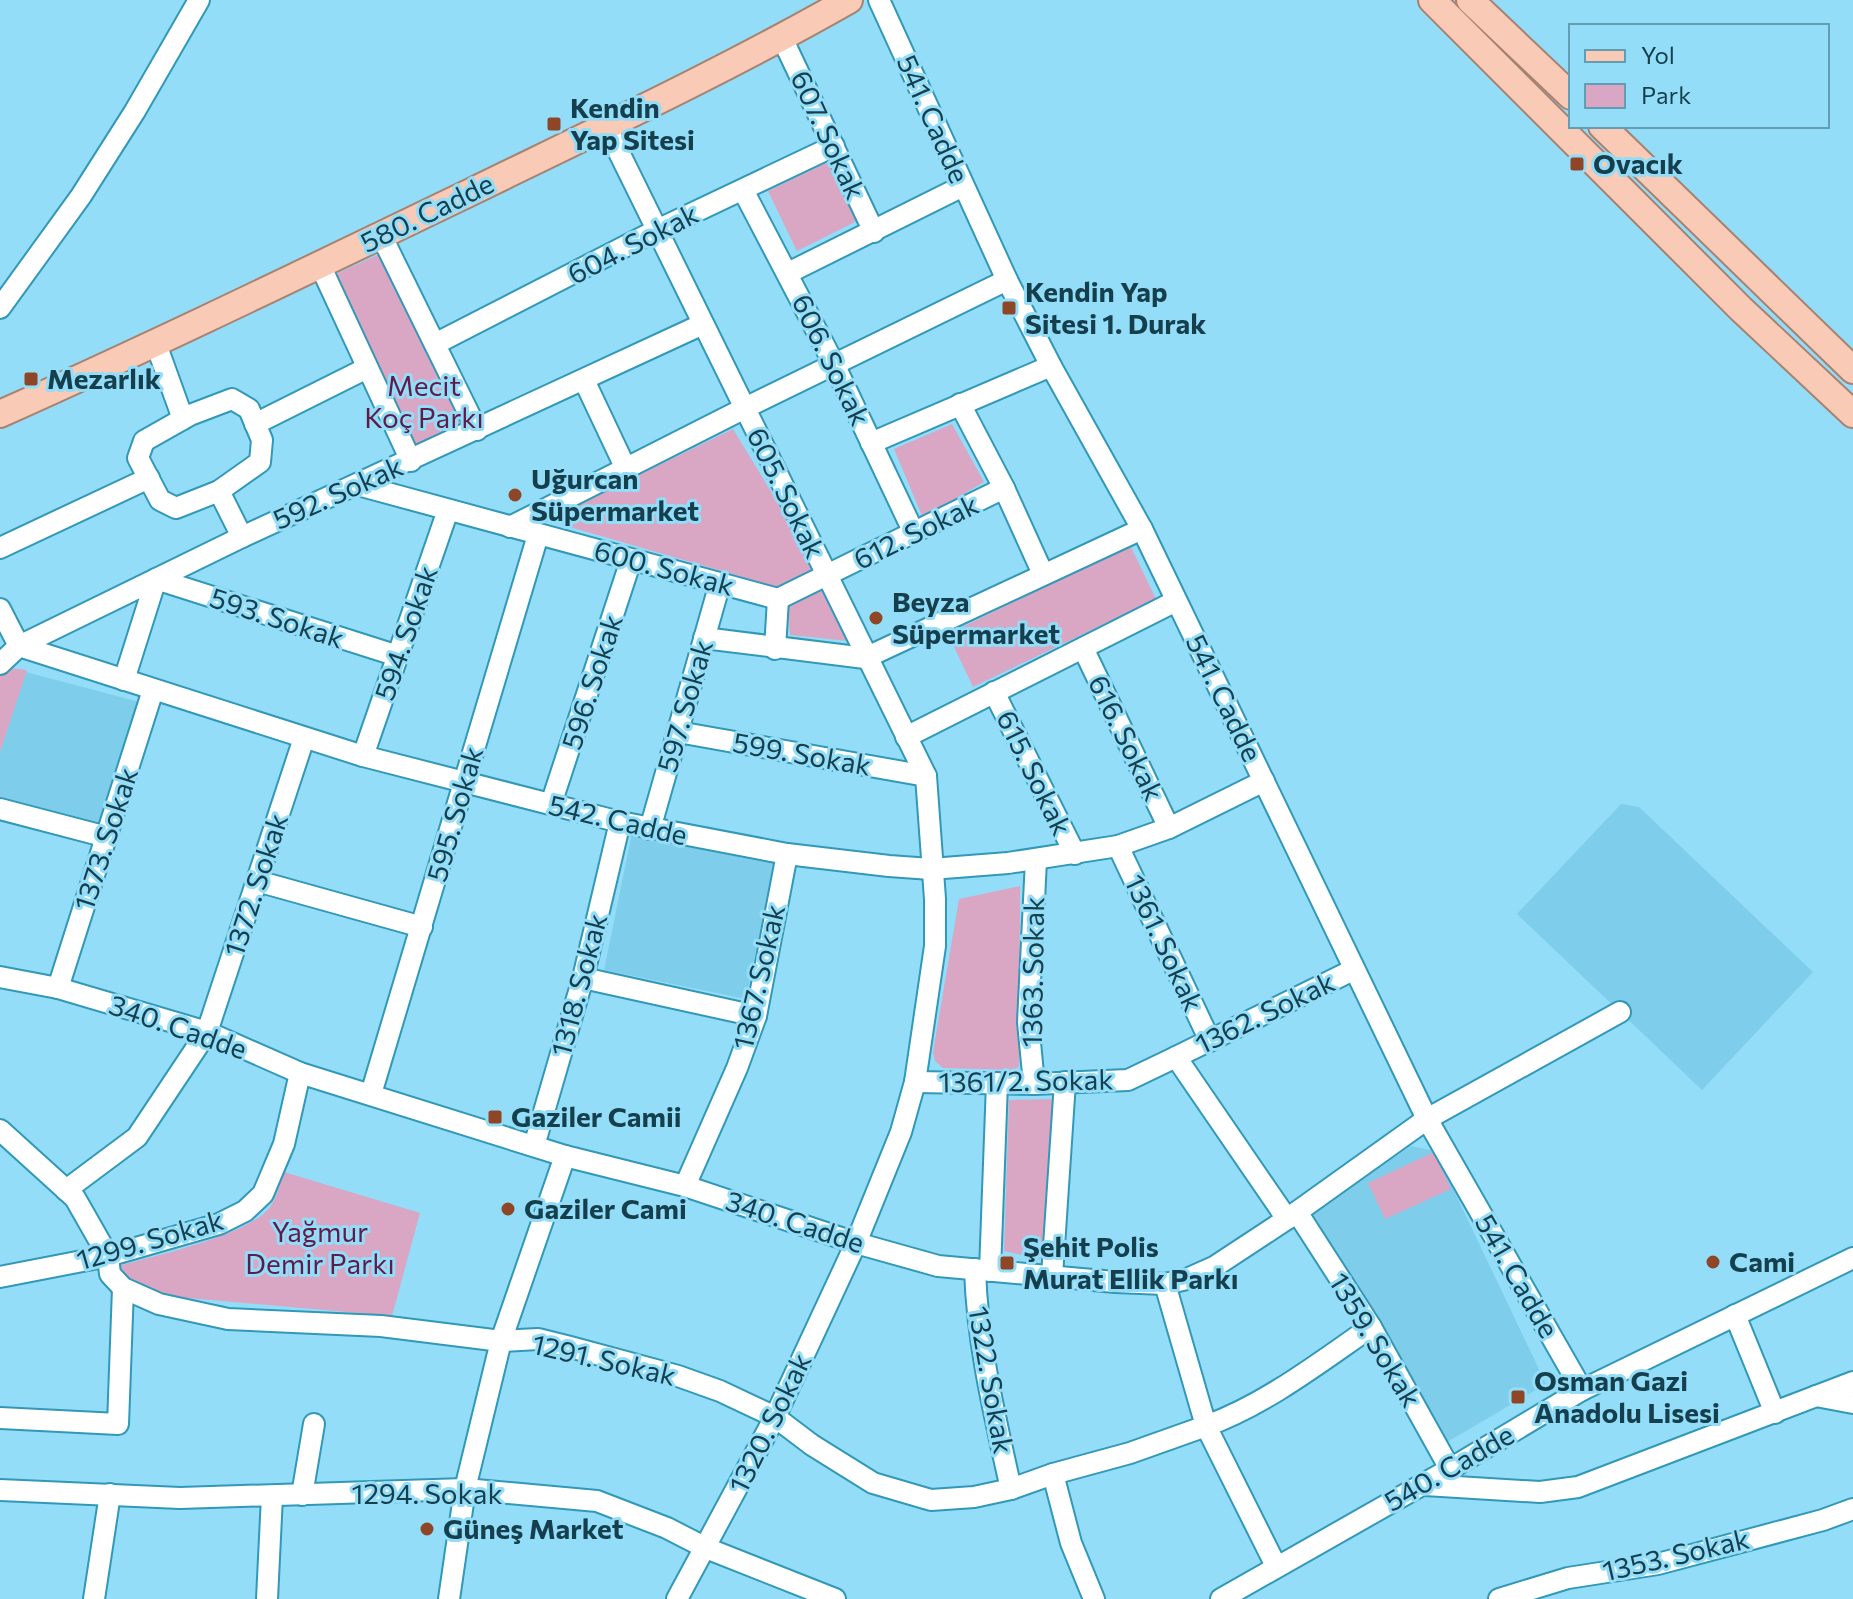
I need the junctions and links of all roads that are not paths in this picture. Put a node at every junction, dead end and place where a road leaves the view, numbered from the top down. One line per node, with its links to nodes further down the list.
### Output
1 (199, 0): 19 (street)
2 (849, 0): 6 (main road, 580. Cadde)
3 (879, 0): 11 (street, 541. Cadde)
4 (1432, 0): 31 (main road)
5 (1470, 0): 7 (main road)
6 (782, 38): 8 (main road, 580. Cadde); 10 (street, 607. Sokak)
7 (1569, 94)
8 (606, 126): 13 (street, 605. Sokak); 15 (main road, 580. Cadde)
9 (1604, 128): 26 (main road)
10 (834, 146): 12 (street, 604. Sokak); 14 (street, 607. Sokak)
11 (963, 186): 14 (street); 18 (street, 541. Cadde)
12 (743, 190): 13 (street, 604. Sokak); 17 (street, 606. Sokak)
13 (657, 230): 20 (street, 605. Sokak); 22 (street, 604. Sokak)
14 (874, 232): 17 (street)
15 (381, 235): 16 (main road, 580. Cadde); 22 (street)
16 (320, 265): 21 (main road, 580. Cadde); 25 (street)
17 (788, 273): 23 (street, 606. Sokak)
18 (1007, 280): 23 (street); 24 (street, 541. Cadde)
19 (0, 308)
20 (703, 324): 27 (street, 592. Sokak); 29 (street, 605. Sokak)
21 (156, 344): 30 (main road, 580. Cadde); 32 (street)
22 (435, 344): 34 (street)
23 (834, 364): 29 (street); 35 (street, 606. Sokak)
24 (1051, 366): 28 (street); 44 (street, 541. Cadde)
25 (367, 368): 33 (street); 36 (street)
26 (1853, 370)
27 (584, 380): 34 (street, 592. Sokak); 37 (street)
28 (960, 404): 35 (street); 40 (street)
29 (745, 408): 37 (street); 51 (street, 605. Sokak)
30 (0, 414)
31 (1853, 414)
32 (183, 419): 33 (street); 38 (street)
33 (255, 424): 41 (street)
34 (477, 430): 36 (street, 592. Sokak)
35 (871, 443): 45 (street, 606. Sokak)
36 (411, 461): 39 (street, 592. Sokak)
37 (626, 469): 43 (street)
38 (149, 478): 41 (street); 48 (street)
39 (358, 485): 42 (street, 600. Sokak); 47 (street, 592. Sokak)
40 (1004, 488): 45 (street, 612. Sokak); 50 (street)
41 (219, 491): 47 (street)
42 (448, 510): 43 (street, 600. Sokak); 61 (street, 594. Sokak)
43 (510, 527): 46 (street, 600. Sokak)
44 (1142, 529): 50 (street); 55 (street, 541. Cadde)
45 (914, 533): 51 (street, 612. Sokak)
46 (538, 535): 49 (street, 600. Sokak); 73 (street, 595. Sokak)
47 (242, 537): 52 (street, 592. Sokak)
48 (0, 548)
49 (631, 560): 53 (street, 600. Sokak); 74 (street, 596. Sokak)
50 (1043, 574): 62 (street)
51 (827, 575): 54 (street); 62 (street, 605. Sokak)
52 (156, 579): 58 (street, 592. Sokak); 61 (street, 593. Sokak); 64 (street)
53 (720, 583): 54 (street, 600. Sokak); 57 (street, 597. Sokak)
54 (778, 599): 60 (street)
55 (1176, 601): 59 (street); 72 (street, 541. Cadde)
56 (0, 609): 58 (street)
57 (704, 638): 60 (street); 67 (street, 597. Sokak)
58 (19, 646): 63 (street, 592. Sokak); 64 (street, 542. Cadde)
59 (1083, 648): 66 (street); 77 (street, 616. Sokak)
60 (775, 649): 62 (street)
61 (398, 656): 70 (street, 594. Sokak)
62 (865, 658): 68 (street, 605. Sokak)
63 (0, 664)
64 (124, 680): 65 (street, 542. Cadde)
65 (153, 690): 69 (street, 542. Cadde); 79 (street, 1373. Sokak)
66 (994, 692): 68 (street); 82 (street, 615. Sokak)
67 (678, 732): 71 (street, 599. Sokak); 78 (street, 597. Sokak)
68 (906, 737): 71 (street, 605. Sokak)
69 (304, 738): 70 (street, 542. Cadde); 85 (street, 1372. Sokak)
70 (363, 756): 73 (street, 542. Cadde)
71 (926, 776): 84 (street, 605. Sokak)
72 (1264, 781): 77 (street, 542. Cadde); 87 (street, 541. Cadde)
73 (464, 782): 74 (street, 542. Cadde); 86 (street, 595. Sokak)
74 (551, 804): 76 (street, 542. Cadde)
75 (0, 809): 79 (street)
76 (620, 822): 78 (street, 542. Cadde); 89 (street, 1318. Sokak)
77 (1169, 828): 80 (street, 542. Cadde)
78 (650, 829): 81 (street, 542. Cadde)
79 (107, 837): 90 (street, 1373. Sokak)
80 (1118, 846): 82 (street, 542. Cadde); 94 (street, 1361. Sokak)
81 (787, 854): 84 (street, 542. Cadde); 92 (street, 1367. Sokak)
82 (1075, 854): 83 (street, 542. Cadde)
83 (1036, 860): 84 (street, 542. Cadde); 100 (street, 1363. Sokak)
84 (931, 869): 97 (street, 605. Sokak)
85 (257, 881): 86 (street); 93 (street, 1372. Sokak)
86 (422, 927): 101 (street, 595. Sokak)
87 (1353, 970): 94 (street, 1362. Sokak); 102 (street, 541. Cadde)
88 (0, 977): 90 (street, 340. Cadde)
89 (583, 978): 92 (street); 104 (street, 1318. Sokak)
90 (58, 988): 93 (street, 340. Cadde)
91 (1620, 1012): 102 (street, 340. Cadde)
92 (756, 1016): 106 (street, 1367. Sokak)
93 (207, 1032): 96 (street, 340. Cadde); 107 (street, 1372. Sokak)
94 (1210, 1041): 95 (street, 1362. Sokak)
95 (1176, 1057): 98 (street, 1361/2. Sokak); 108 (street)
96 (300, 1073): 101 (street, 340. Cadde); 110 (street, 1299. Sokak)
97 (915, 1082): 99 (street, 1361/2. Sokak); 109 (street, 1320. Sokak)
98 (1065, 1082): 100 (street, 1361/2. Sokak); 113 (street)
99 (997, 1083): 100 (street, 1361/2. Sokak); 112 (street, 1322. Sokak)
100 (1034, 1084)
101 (371, 1094): 104 (street, 340. Cadde)
102 (1427, 1119): 108 (street, 340. Cadde); 121 (street, 541. Cadde)
103 (0, 1130): 107 (street)
104 (534, 1146): 105 (street, 340. Cadde)
105 (565, 1156): 106 (street, 340. Cadde); 119 (street)
106 (685, 1186): 109 (street, 340. Cadde)
107 (66, 1190): 110 (street)
108 (1292, 1216): 115 (street, 340. Cadde); 118 (street, 1359. Sokak)
109 (856, 1243): 112 (street, 340. Cadde); 125 (street, 1320. Sokak)
110 (108, 1256): 114 (street, 1299. Sokak); 116 (street)
111 (1853, 1258): 117 (street, 540. Cadde)
112 (983, 1270): 113 (street, 340. Cadde); 133 (street, 1322. Sokak)
113 (1052, 1276): 115 (street, 340. Cadde)
114 (0, 1277)
115 (1165, 1284): 128 (street)
116 (123, 1288): 119 (street, 1291. Sokak); 126 (street)
117 (1735, 1315): 121 (street, 540. Cadde); 124 (street)
118 (1371, 1327): 128 (street, 1291. Sokak); 129 (street, 1359. Sokak)
119 (501, 1341): 125 (street, 1291. Sokak); 132 (street)
120 (1853, 1382): 122 (street)
121 (1582, 1390): 129 (street, 540. Cadde)
122 (1816, 1396): 123 (street); 124 (street)
123 (1853, 1403)
124 (1775, 1413): 131 (street)
125 (775, 1417): 133 (street, 1291. Sokak); 139 (street, 1320. Sokak)
126 (0, 1418)
127 (314, 1424): 136 (street)
128 (1206, 1426): 130 (street, 1291. Sokak); 140 (street)
129 (1450, 1469): 131 (street, 540. Cadde)
130 (1053, 1474): 133 (street, 1291. Sokak); 146 (street)
131 (1422, 1485): 140 (street, 540. Cadde)
132 (465, 1489): 136 (street, 1294. Sokak); 139 (street, 1294. Sokak); 143 (street)
133 (1011, 1489)
134 (0, 1490): 135 (street, 1294. Sokak)
135 (110, 1494): 137 (street, 1294. Sokak); 141 (street)
136 (302, 1495): 137 (street, 1294. Sokak)
137 (272, 1496): 142 (street)
138 (1853, 1509): 148 (street, 1353. Sokak)
139 (706, 1548): 144 (street, 1320. Sokak); 145 (street, 1294. Sokak)
140 (1276, 1566): 147 (street, 540. Cadde)
141 (94, 1599)
142 (267, 1599)
143 (449, 1599)
144 (677, 1599)
145 (835, 1599)
146 (1094, 1599)
147 (1221, 1599)
148 (1499, 1599)

